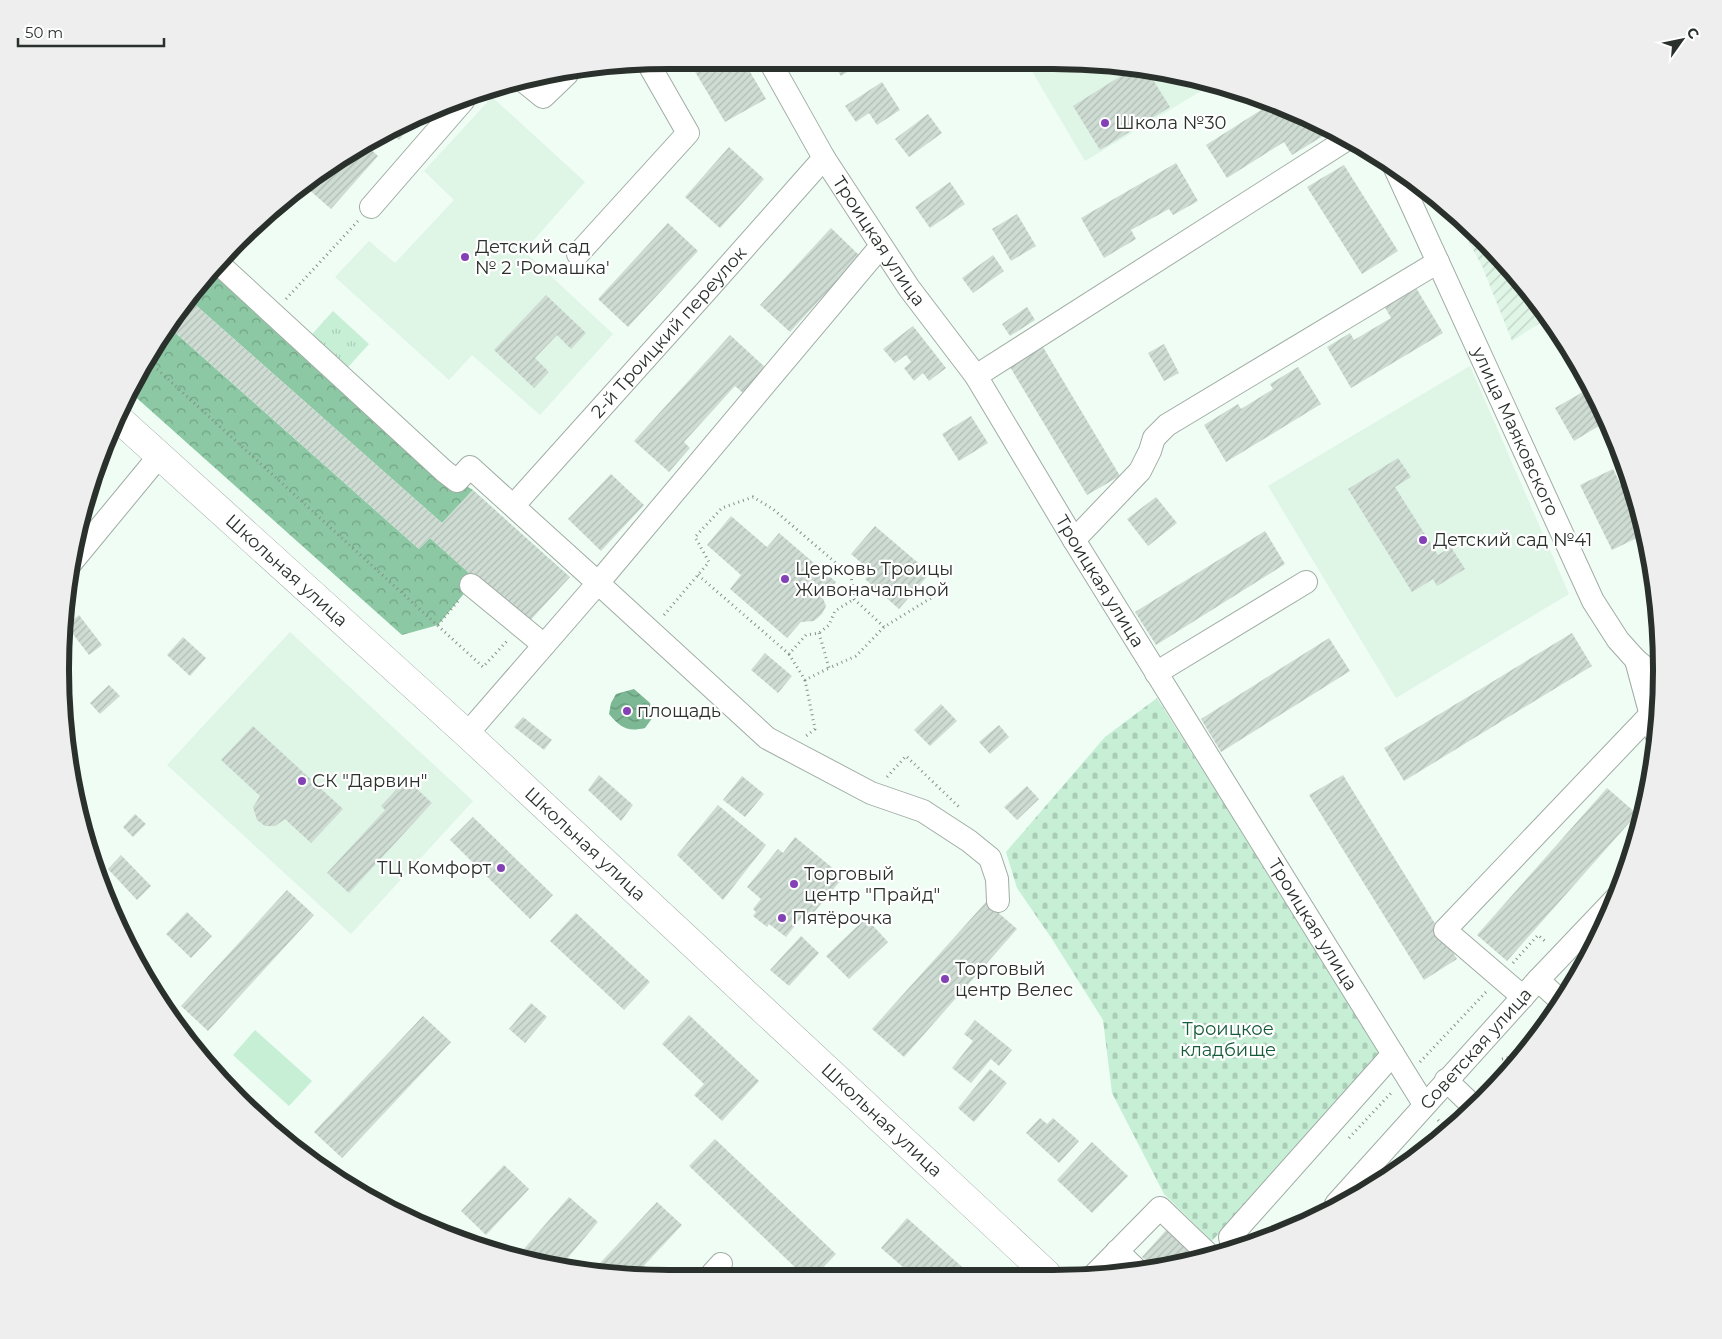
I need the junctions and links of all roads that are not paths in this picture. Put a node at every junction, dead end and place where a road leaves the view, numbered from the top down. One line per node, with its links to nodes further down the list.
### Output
1 (652, 69): 11 (street)
2 (774, 69): 7 (street, Троицкая улица)
3 (562, 78): 4 (street)
4 (529, 85)
5 (457, 108): 9 (street)
6 (1341, 143): 14 (street)
7 (824, 158): 10 (street, Троицкая улица); 17 (street, 2-й Троицкий переулок)
8 (1401, 181): 12 (street, улица Маяковского)
9 (371, 206)
10 (881, 246): 14 (street, Троицкая улица); 21 (street)
11 (578, 254)
12 (1438, 262): 18 (street); 24 (street, улица Маяковского)
13 (223, 268): 17 (street)
14 (976, 376): 18 (street, Троицкая улица)
15 (123, 421): 16 (main road, Школьная улица)
16 (160, 455): 19 (street); 29 (main road, Школьная улица)
17 (514, 505): 21 (street)
18 (1074, 540): 25 (street, Троицкая улица)
19 (80, 552)
20 (1306, 582): 25 (street)
21 (598, 583): 23 (street); 30 (street)
22 (471, 585): 23 (street)
23 (538, 652): 29 (street)
24 (1636, 660): 26 (street, улица Маяковского); 27 (street)
25 (1156, 673): 35 (street, Троицкая улица)
26 (1653, 674)
27 (1651, 718)
28 (1650, 728): 33 (street)
29 (467, 734): 45 (main road, Школьная улица)
30 (998, 901)
31 (1601, 914): 32 (street, Советская улица)
32 (1538, 980): 33 (street, Советская улица); 34 (street)
33 (1523, 997): 36 (street, Советская улица)
34 (1556, 997)
35 (1393, 1054): 38 (street, Троицкая улица); 40 (street)
36 (1446, 1080): 37 (street); 38 (street, Советская улица)
37 (1469, 1102)
38 (1424, 1104): 39 (street, Советская улица)
39 (1344, 1194)
40 (1231, 1243)
41 (1117, 1251): 42 (street); 43 (street); 44 (street)
42 (1205, 1251)
43 (1132, 1265)
44 (1101, 1268)
45 (1043, 1270)

